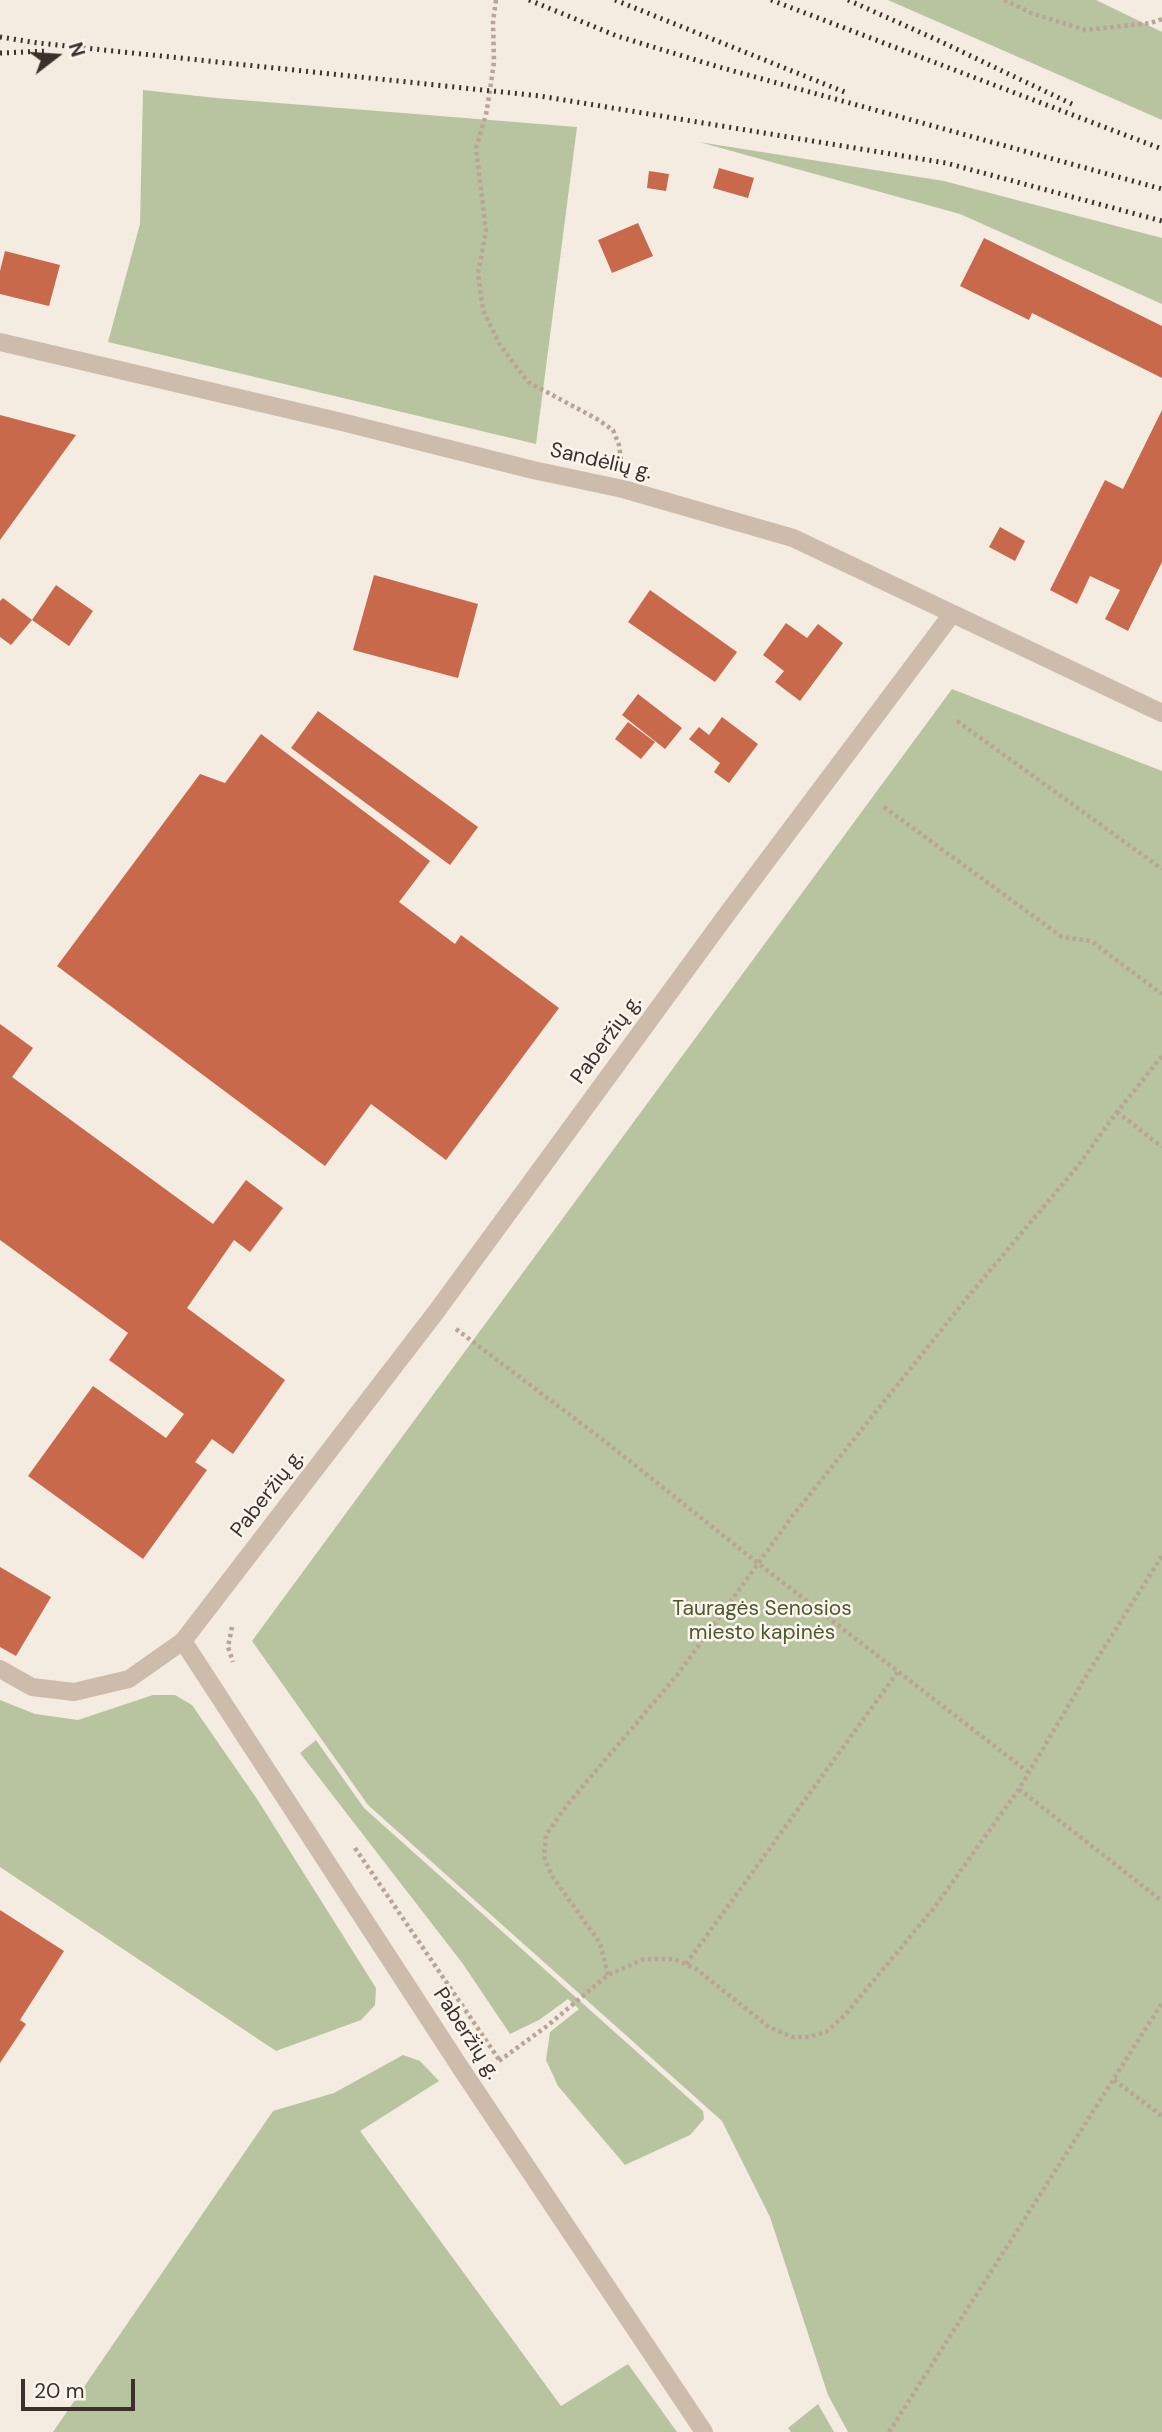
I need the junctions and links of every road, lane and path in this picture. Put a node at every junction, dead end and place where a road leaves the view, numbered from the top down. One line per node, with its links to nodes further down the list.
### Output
1 (496, 0): 5 (path)
2 (1004, 0): 3 (path)
3 (1162, 19)
4 (0, 342): 5 (street, Sandėlių g.)
5 (623, 489): 6 (street, Sandėlių g.)
6 (951, 614): 7 (street, Sandėlių g.); 15 (street, Paberžių g.)
7 (1162, 713)
8 (957, 721): 10 (path)
9 (884, 807): 11 (path)
10 (1162, 869)
11 (1162, 994)
12 (1162, 1056): 13 (path)
13 (1117, 1112): 14 (path); 17 (path)
14 (1162, 1147)
15 (436, 1312): 17 (path); 19 (street, Paberžių g.)
16 (1162, 1556): 23 (path)
17 (759, 1564): 22 (path); 28 (path)
18 (233, 1620): 20 (path)
19 (183, 1641): 21 (street); 32 (street, Paberžių g.)
20 (234, 1665)
21 (0, 1669)
22 (898, 1670): 23 (path); 27 (path)
23 (1028, 1772): 24 (path)
24 (1019, 1789): 26 (path); 27 (path)
25 (353, 1845): 30 (path)
26 (1162, 1900)
27 (686, 1964): 28 (path)
28 (608, 1975): 30 (path)
29 (1162, 2003): 31 (path)
30 (500, 2061): 32 (path)
31 (1114, 2080): 33 (path); 35 (path)
32 (470, 2082): 34 (street, Paberžių g.)
33 (1162, 2116)
34 (704, 2432)
35 (889, 2432)

